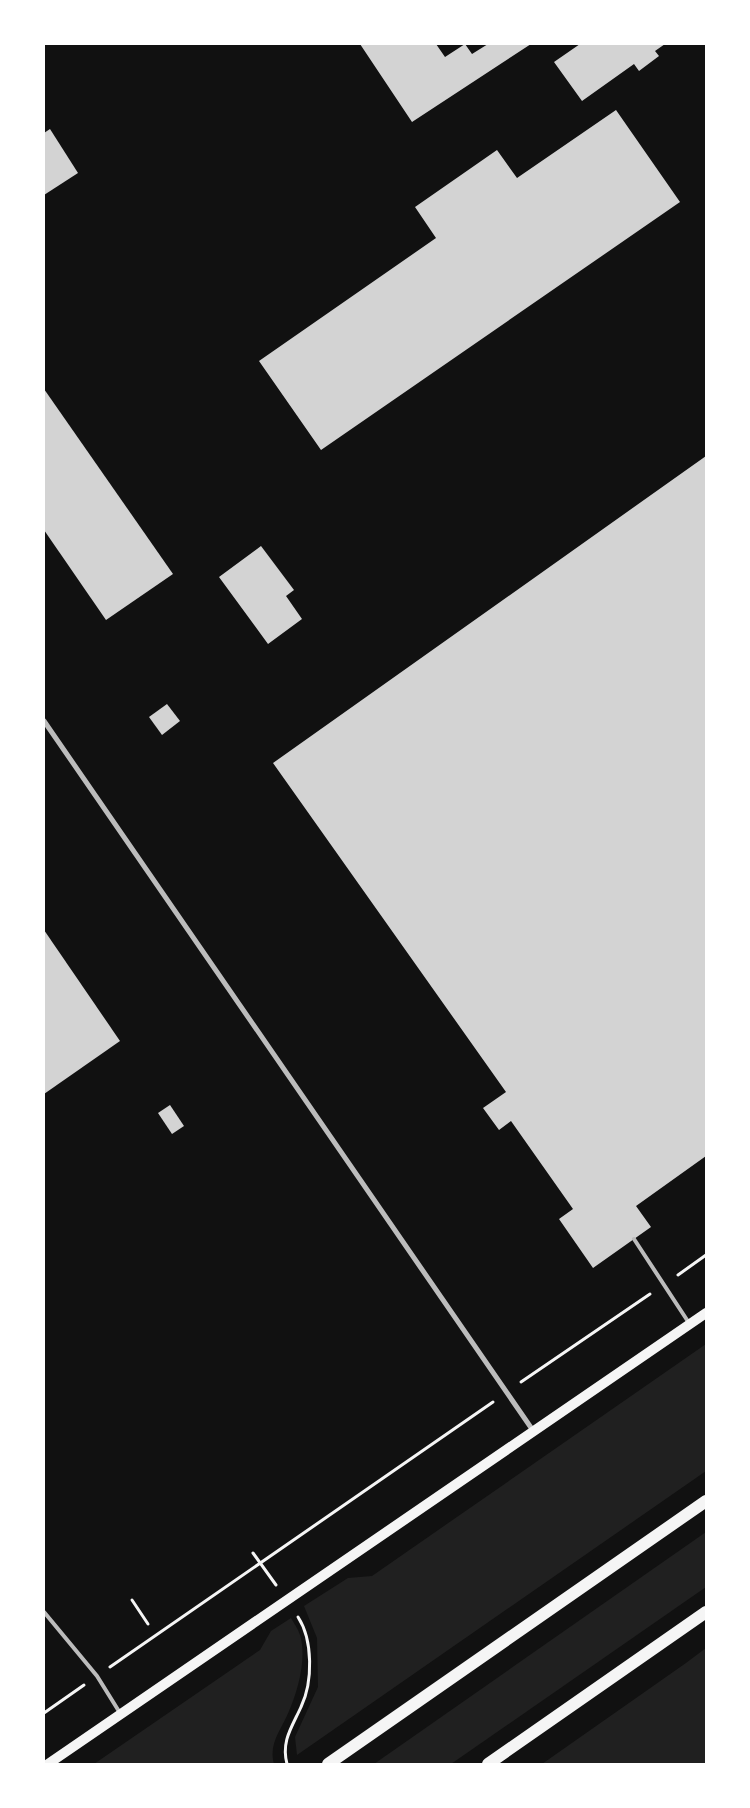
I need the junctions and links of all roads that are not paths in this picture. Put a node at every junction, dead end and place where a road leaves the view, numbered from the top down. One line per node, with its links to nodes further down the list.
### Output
1 (44, 721): 5 (street)
2 (634, 1239): 4 (lane)
3 (706, 1313): 4 (main road)
4 (690, 1324): 5 (main road)
5 (534, 1433): 9 (main road)
6 (706, 1501): 11 (main road)
7 (44, 1612): 9 (lane)
8 (706, 1612): 12 (main road)
9 (122, 1715): 10 (main road)
10 (48, 1764)
11 (328, 1764)
12 (488, 1764)

